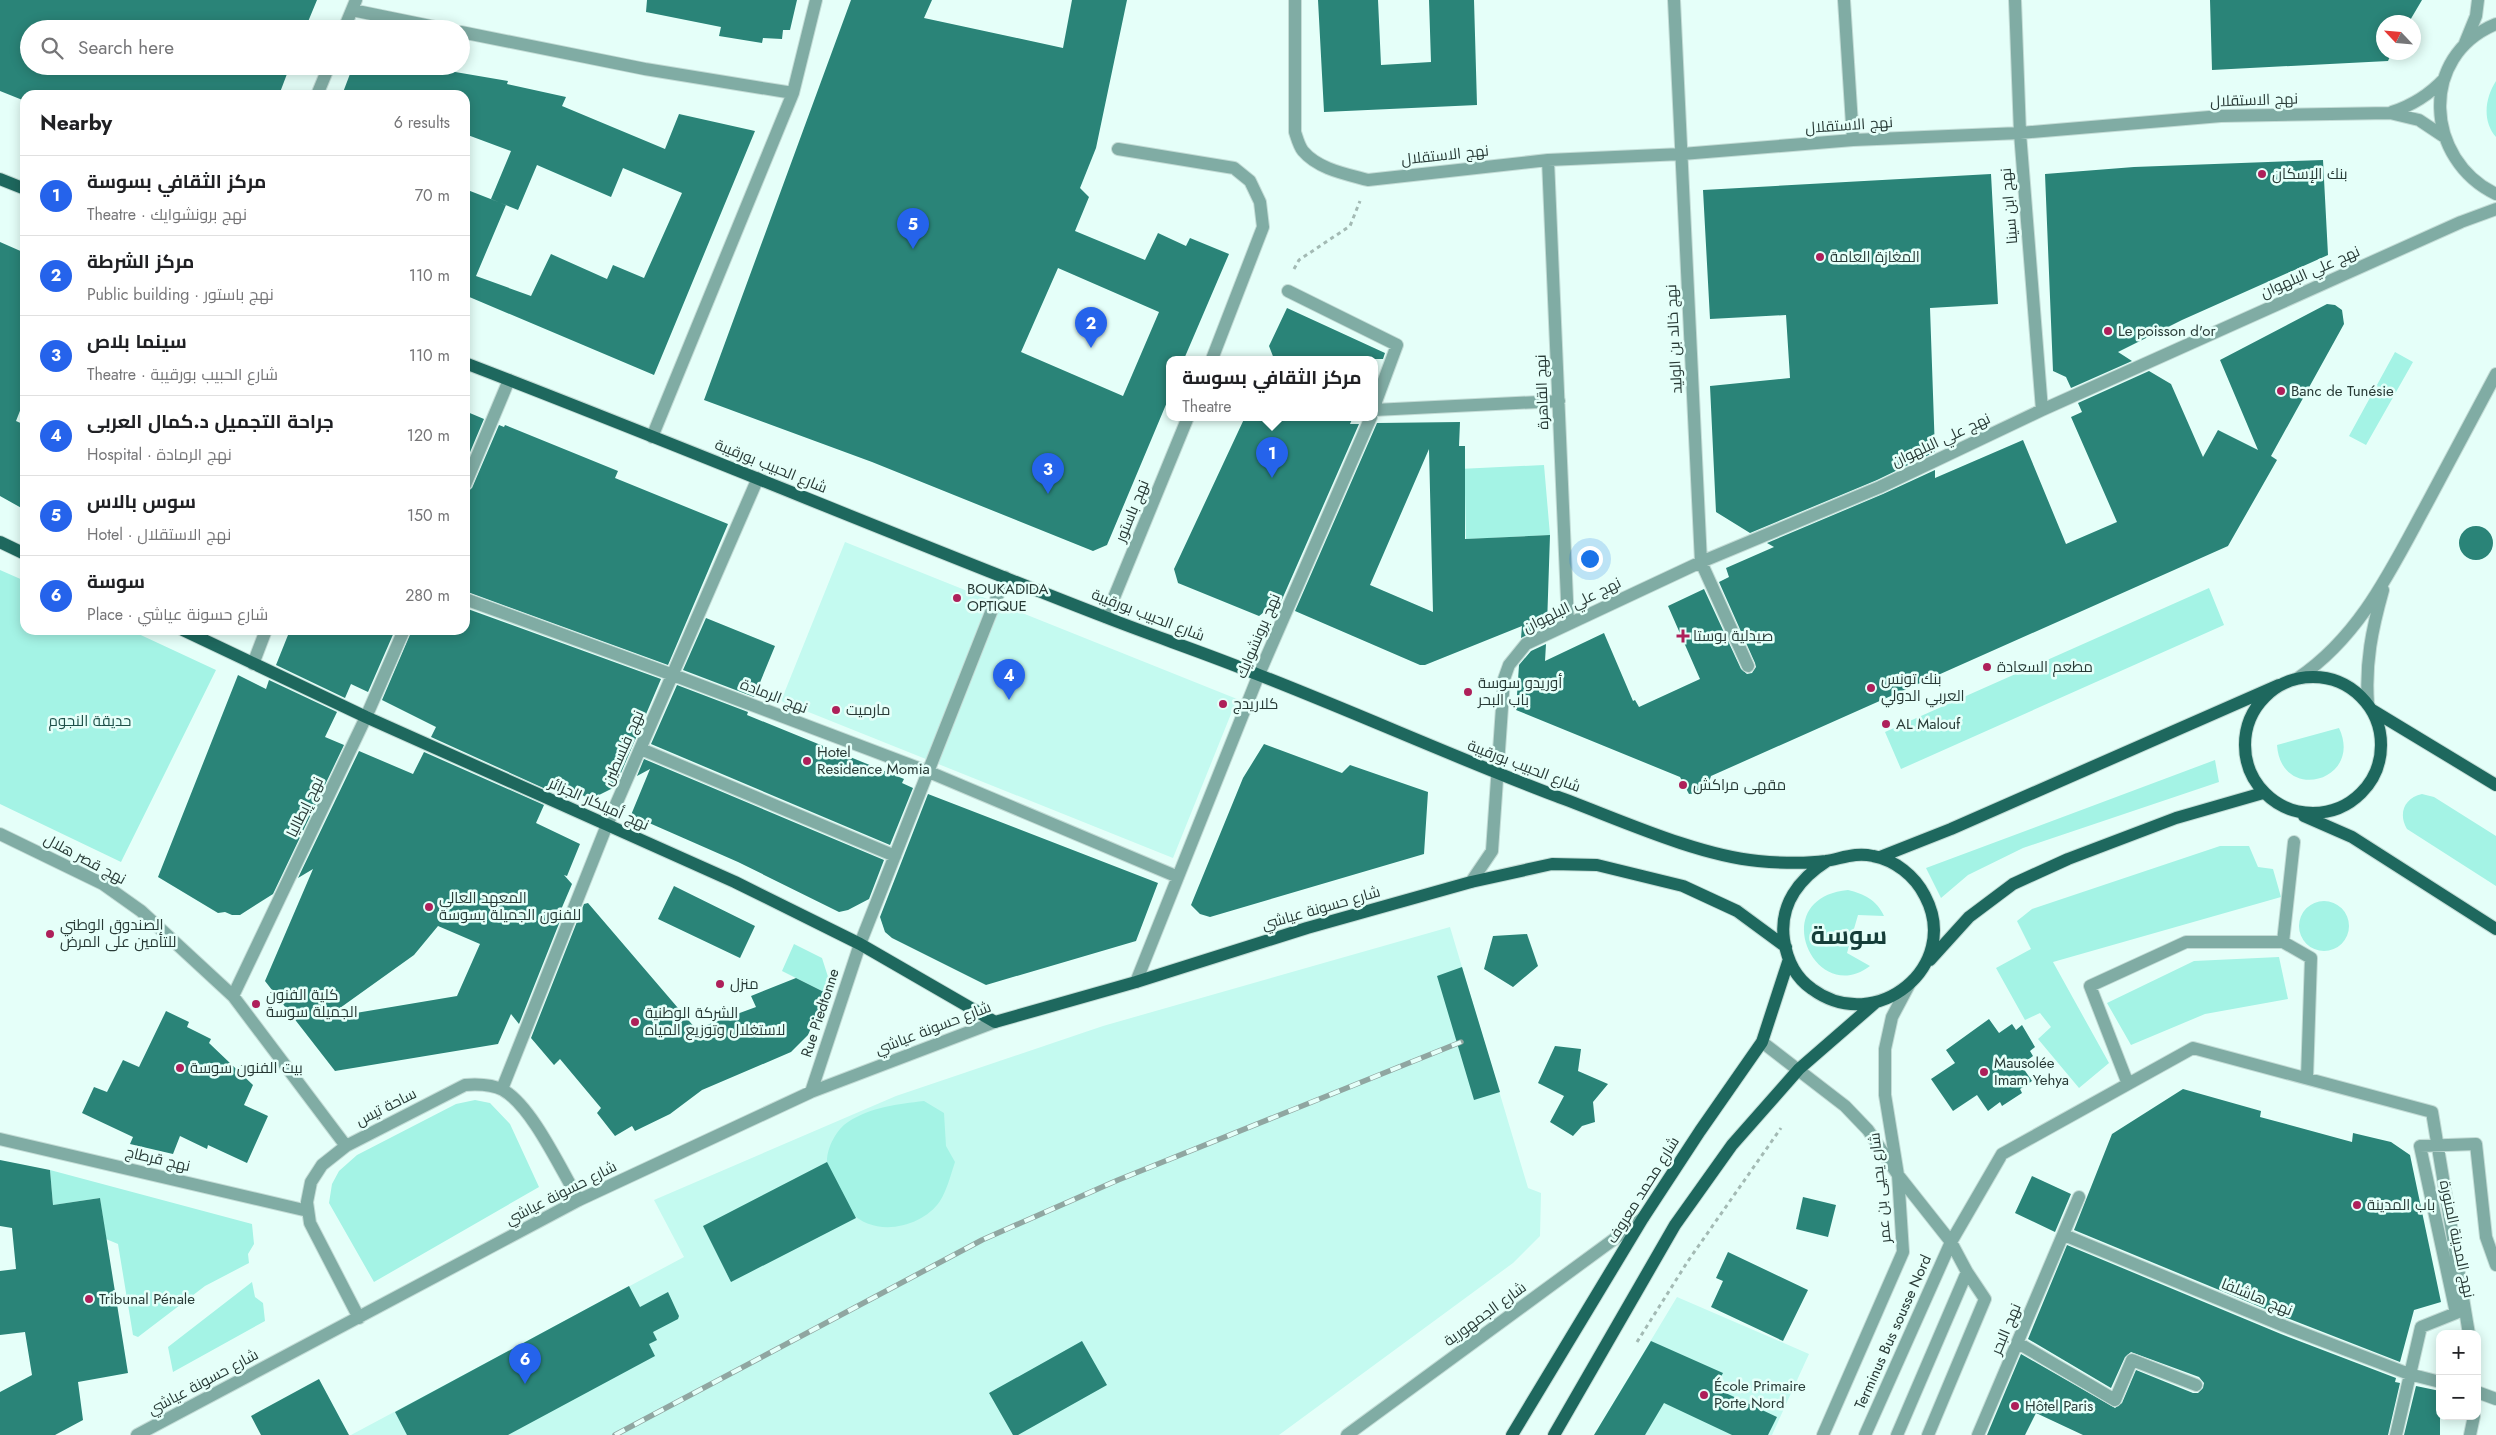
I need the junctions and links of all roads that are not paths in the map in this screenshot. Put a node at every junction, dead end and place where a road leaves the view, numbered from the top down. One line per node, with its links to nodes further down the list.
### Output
1 (816, 0): 16 (street)
2 (1295, 0): 23 (street, نهج الاستقلال)
3 (1674, 0): 22 (street, نهج خالد بن الوليد)
4 (1844, 0): 20 (street)
5 (2015, 0): 18 (street, نهج ابن سينا)
6 (2478, 0): 12 (street)
7 (354, 5): 8 (street); 9 (street)
8 (348, 20)
9 (412, 20)
10 (2496, 24): 12 (street)
11 (470, 34): 16 (street)
12 (2463, 46): 14 (street)
13 (325, 75): 15 (street)
14 (2444, 79): 17 (street, نهج الاستقلال); 19 (street)
15 (319, 90)
16 (793, 93): 39 (street)
17 (2390, 113): 18 (street, نهج الاستقلال); 19 (street, نهج الاستقلال)
18 (2020, 133): 20 (street, نهج الاستقلال); 36 (street, نهج ابن سينا)
19 (2443, 136): 26 (street)
20 (1853, 140): 22 (street, نهج الاستقلال)
21 (1118, 149): 29 (street)
22 (1682, 154): 23 (street, نهج الاستقلال); 44 (street, نهج خالد بن الوليد)
23 (1548, 160): 34 (street, نهج القاهرة)
24 (0, 179): 25 (main road)
25 (20, 187)
26 (2496, 194)
27 (2496, 209): 36 (street, نهج علي البلهوان)
28 (1288, 291): 33 (street)
29 (1213, 356)
30 (470, 365): 32 (main road, شارع الحبيب بورقيبة)
31 (2496, 374): 46 (street)
32 (509, 380): 39 (main road, شارع الحبيب بورقيبة); 40 (street)
33 (1378, 397)
34 (1559, 401): 35 (street); 49 (street, نهج القاهرة)
35 (1378, 408)
36 (2042, 410): 44 (street, نهج علي البلهوان)
37 (1186, 421): 48 (street, نهج باستور)
38 (1368, 421): 55 (street, نهج برونشوايك)
39 (652, 437): 41 (main road, شارع الحبيب بورقيبة)
40 (470, 473)
41 (758, 478): 45 (main road, شارع الحبيب بورقيبة); 56 (street, نهج فلسطين)
42 (0, 542): 43 (main road)
43 (20, 552)
44 (1701, 562): 49 (street, نهج علي البلهوان); 54 (street, نهج خالد بن الوليد)
45 (1005, 577): 48 (main road, شارع الحبيب بورقيبة); 62 (street, Rue Piedtonne)
46 (2386, 580): 57 (street); 59 (street)
47 (470, 602): 56 (street, نهج الرمادة)
48 (1106, 618): 55 (main road, شارع الحبيب بورقيبة)
49 (1568, 623): 63 (street, نهج علي البلهوان)
50 (193, 635): 53 (main road, نهج أميلكار الجزائر)
51 (264, 635): 53 (street)
52 (402, 635): 60 (street, نهج إيطاليا)
53 (253, 664): 60 (main road, نهج أميلكار الجزائر)
54 (1748, 666)
55 (1259, 674): 63 (main road, شارع الحبيب بورقيبة); 73 (street, نهج برونشوايك)
56 (674, 675): 61 (street, نهج فلسطين); 62 (street, نهج الرمادة)
57 (2298, 678): 58 (main road); 59 (main road)
58 (2279, 685): 65 (main road); 71 (main road)
59 (2370, 707): 64 (main road); 66 (main road)
60 (366, 717): 67 (main road, نهج أميلكار الجزائر); 82 (street, نهج إيطاليا)
61 (641, 749): 67 (street, نهج فلسطين); 70 (street)
62 (929, 772): 70 (street, Rue Piedtonne); 73 (street, نهج الرمادة)
63 (1498, 774): 72 (main road, شارع الحبيب بورقيبة); 74 (street, نهج علي البلهوان)
64 (2496, 785)
65 (2263, 793): 66 (main road); 79 (main road)
66 (2297, 813): 75 (main road)
67 (607, 825): 77 (main road, نهج أميلكار الجزائر); 89 (street, نهج فلسطين)
68 (0, 834): 82 (street, نهج قصر هلال)
69 (2294, 842): 76 (street)
70 (895, 856): 77 (street, Rue Piedtonne)
71 (1880, 857): 72 (main road); 79 (main road)
72 (1827, 861): 78 (main road)
73 (1178, 877): 80 (street, نهج برونشوايك)
74 (1471, 882): 78 (main road, شارع حسونة عياشي); 80 (main road, شارع حسونة عياشي)
75 (2496, 929)
76 (2283, 942): 87 (street); 88 (street)
77 (860, 944): 84 (main road, نهج أميلكار الجزائر); 90 (street, Rue Piedtonne)
78 (1787, 953): 83 (main road); 85 (main road, شارع محمد معروف)
79 (1924, 968): 81 (main road)
80 (1136, 982): 84 (main road, شارع حسونة عياشي)
81 (1909, 985): 83 (main road); 94 (street, شارع يحيى بن عمر)
82 (233, 996): 93 (street, نهج قصر هلال)
83 (1875, 1003): 86 (main road)
84 (995, 1022): 90 (street, شارع حسونة عياشي)
85 (1762, 1042): 86 (street, Terminus Bus sousse Nord); 98 (main road, شارع محمد معروف)
86 (1799, 1069): 94 (street, Terminus Bus sousse Nord); 115 (main road)
87 (2307, 1078): 88 (street); 92 (street)
88 (2128, 1084): 100 (street)
89 (502, 1089): 93 (street, ساحة تيس); 96 (street, ساحة تيس)
90 (811, 1092): 96 (street, شارع حسونة عياشي)
91 (0, 1139): 97 (street, نهج قرطاج)
92 (2437, 1145): 101 (street); 104 (street); 106 (street, نهج المدينة المنورة)
93 (346, 1146): 97 (street, ساحة تيس)
94 (1898, 1175): 100 (street, Terminus Bus sousse Nord); 116 (street, شارع يحيى بن عمر)
95 (2079, 1197): 99 (street, نهج البحر)
96 (579, 1200): 103 (street, شارع حسونة عياشي)
97 (308, 1211): 103 (street, ساحة تيس)
98 (1643, 1218): 113 (street, شارع الجمهورية); 114 (main road, شارع محمد معروف)
99 (2064, 1235): 105 (street, نهج البحر); 106 (street, نهج هاشلفا)
100 (1951, 1242): 102 (street, Terminus Bus sousse Nord); 117 (street, Terminus Bus sousse Nord)
101 (2496, 1265)
102 (1967, 1272): 118 (street); 119 (street, Terminus Bus sousse Nord)
103 (359, 1318): 112 (street, شارع حسونة عياشي)
104 (2468, 1330)
105 (2018, 1343): 108 (street); 120 (street, نهج البحر)
106 (2409, 1374): 107 (street, نهج هاشلفا); 121 (street)
107 (2436, 1381)
108 (2196, 1385)
109 (2481, 1393): 110 (street)
110 (2496, 1399)
111 (2473, 1420): 122 (street)
112 (137, 1435)
113 (1346, 1435)
114 (1512, 1435)
115 (1554, 1435)
116 (1822, 1435)
117 (1865, 1435)
118 (1897, 1435)
119 (1928, 1435)
120 (1978, 1435)
121 (2396, 1435)
122 (2470, 1435)

